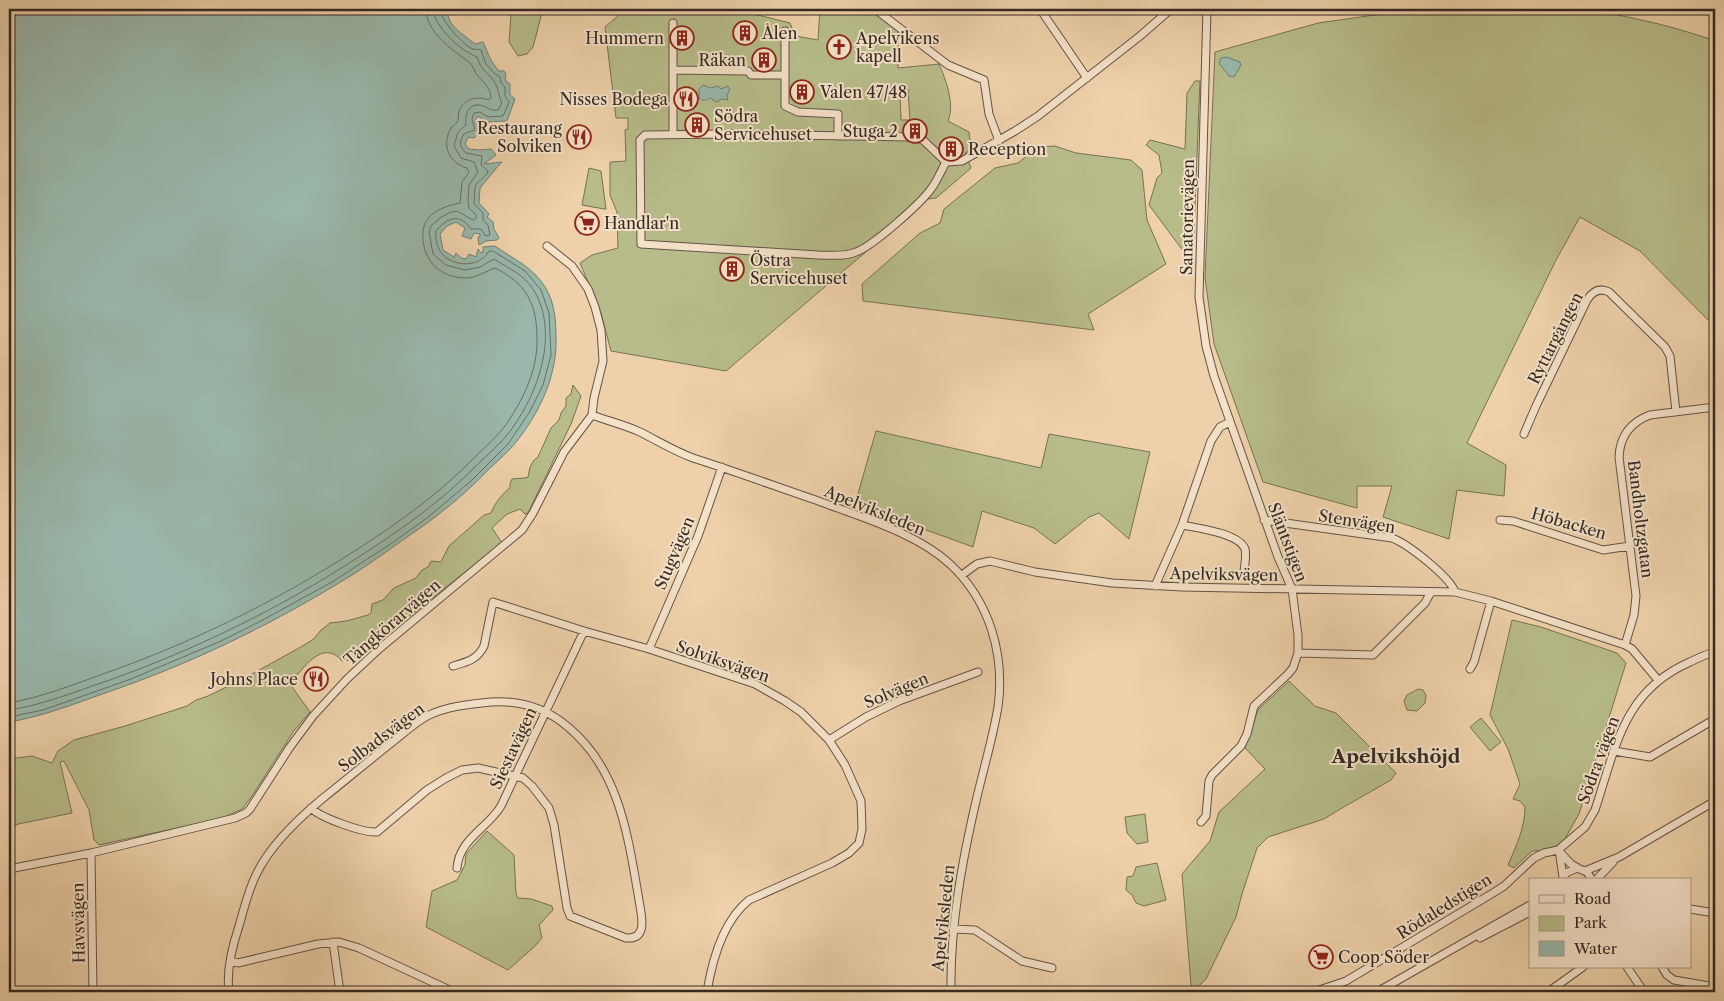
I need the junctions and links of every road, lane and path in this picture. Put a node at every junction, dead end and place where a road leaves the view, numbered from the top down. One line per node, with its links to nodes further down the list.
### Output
1 (875, 9): 12 (street)
2 (1040, 9): 9 (street)
3 (1171, 9): 9 (street)
4 (1207, 9): 18 (street, Sanatorievägen)
5 (672, 23): 7 (street)
6 (785, 31): 8 (street)
7 (673, 70): 8 (street); 10 (street)
8 (786, 75): 11 (street)
9 (1086, 78): 12 (street)
10 (674, 134): 11 (street); 13 (street)
11 (838, 136): 13 (street)
12 (999, 141): 13 (street)
13 (946, 162)
14 (547, 246): 17 (street, Tångkörarvägen)
15 (1715, 407): 16 (street, Bandholtzgatan)
16 (1676, 412): 19 (street, Ryttargången); 24 (street, Bandholtzgatan)
17 (592, 415): 20 (street, Apelviksleden); 50 (street, Tångkörarvägen)
18 (1230, 422): 21 (street, Släntstigen); 23 (street)
19 (1524, 434)
20 (722, 467): 25 (street, Apelviksleden); 34 (street, Stugvägen)
21 (1264, 520): 28 (street, Släntstigen); 30 (street, Stenvägen)
22 (1500, 520): 24 (street, Höbacken)
23 (1182, 525): 26 (street); 27 (street)
24 (1630, 546): 33 (street, Bandholtzgatan)
25 (962, 575): 27 (street, Apelviksvägen); 63 (street, Apelviksleden)
26 (1246, 577)
27 (1155, 586): 28 (street, Apelviksvägen)
28 (1292, 589): 29 (street, Apelviksvägen); 36 (street, Släntstigen)
29 (1431, 592): 30 (street, Apelviksvägen); 36 (street)
30 (1455, 592): 31 (street, Apelviksvägen)
31 (1491, 601): 33 (street, Apelviksvägen); 38 (street)
32 (584, 631): 34 (street, Solviksvägen); 37 (street, Solviksvägen); 41 (street, Siestavägen)
33 (1625, 644): 40 (street, Apelviksvägen)
34 (649, 649): 43 (street, Solviksvägen)
35 (1715, 652): 40 (street, Södra vägen)
36 (1298, 653): 48 (street, Släntstigen)
37 (453, 666)
38 (1470, 669)
39 (978, 672): 43 (street, Solvägen)
40 (1658, 680): 44 (street, Södra vägen)
41 (546, 711): 45 (street, Siestavägen); 45 (street, Solbadsvägen); 47 (street, Solbadsvägen)
42 (1715, 719): 44 (street)
43 (828, 740): 76 (street, Solviksvägen)
44 (1614, 751): 49 (street, Södra vägen)
45 (516, 775): 47 (street); 52 (street, Siestavägen)
46 (1715, 801): 51 (street)
47 (311, 808): 66 (street, Solbadsvägen)
48 (1201, 822)
49 (1558, 850): 54 (street); 55 (street); 78 (street, Rödaledstigen)
50 (91, 853): 53 (street, Tångkörarvägen); 72 (street, Havsvägen)
51 (1619, 857): 54 (street); 58 (street)
52 (457, 868)
53 (9, 869)
54 (1582, 870): 56 (street); 57 (street)
55 (1562, 878)
56 (1563, 878)
57 (1592, 878)
58 (1596, 878)
59 (1529, 906): 65 (street)
60 (1692, 909): 62 (street)
61 (1529, 913): 65 (street)
62 (1715, 913)
63 (953, 929): 67 (street); 77 (street, Apelviksleden)
64 (333, 942): 66 (street); 74 (street); 75 (street)
65 (1459, 946): 79 (street)
66 (230, 961): 73 (street, Solbadsvägen)
67 (1052, 968)
68 (1582, 968): 80 (street)
69 (1628, 968): 81 (street)
70 (1663, 968): 71 (street)
71 (1715, 986)
72 (93, 992)
73 (229, 992)
74 (340, 992)
75 (454, 992)
76 (708, 992)
77 (951, 992)
78 (1312, 992)
79 (1377, 992)
80 (1548, 992)
81 (1644, 992)

